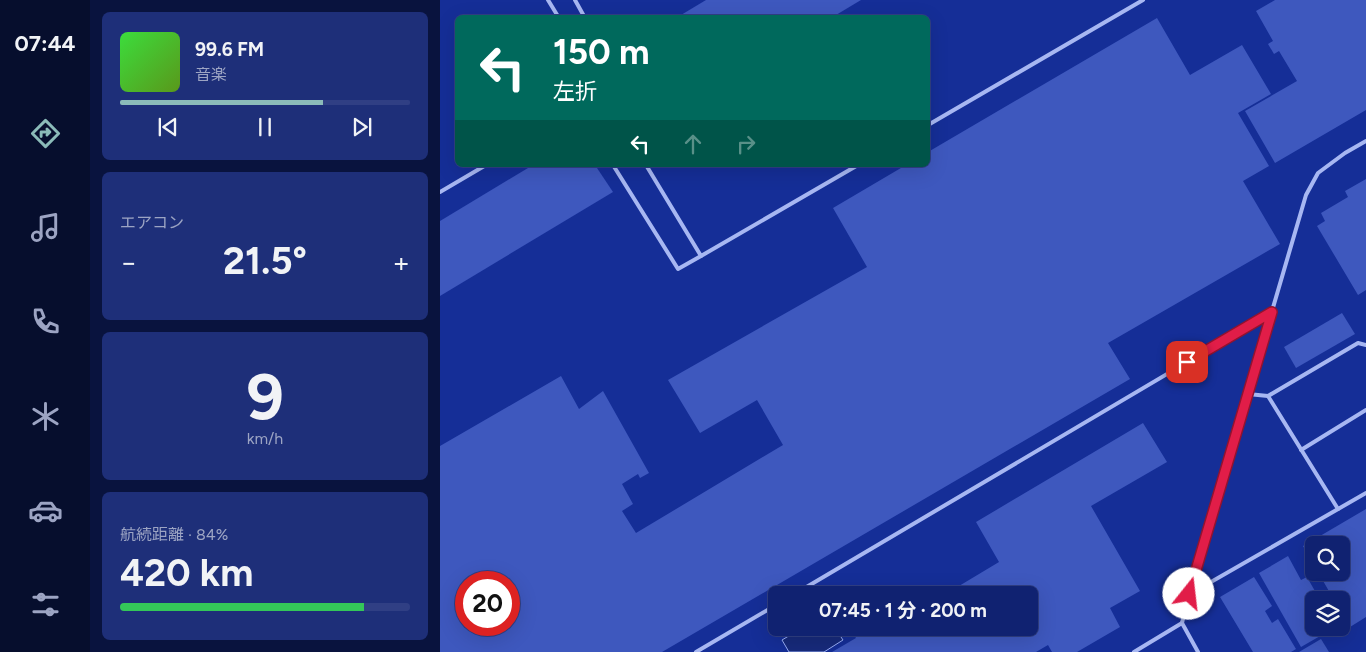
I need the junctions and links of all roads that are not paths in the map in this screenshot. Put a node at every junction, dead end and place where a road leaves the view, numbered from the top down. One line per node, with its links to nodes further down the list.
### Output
1 (548, 0): 4 (lane)
2 (575, 0): 5 (lane)
3 (1143, 0): 6 (lane)
4 (557, 15)
5 (583, 15)
6 (930, 124)
7 (1366, 141): 14 (lane)
8 (483, 167): 12 (lane)
9 (614, 167): 13 (lane)
10 (647, 167): 13 (lane)
11 (855, 167): 13 (lane)
12 (440, 192)
13 (701, 256)
14 (1272, 312): 16 (lane); 22 (lane)
15 (1366, 345): 17 (lane)
16 (1248, 394): 17 (lane); 23 (lane)
17 (1268, 396): 19 (lane)
18 (1366, 410): 19 (lane)
19 (1301, 450): 21 (lane)
20 (1366, 493): 21 (lane)
21 (1338, 509): 23 (lane)
22 (808, 586)
23 (1189, 594): 25 (lane)
24 (768, 610): 26 (lane)
25 (1182, 623): 27 (lane); 28 (lane)
26 (696, 652)
27 (1134, 652)
28 (1198, 652)

